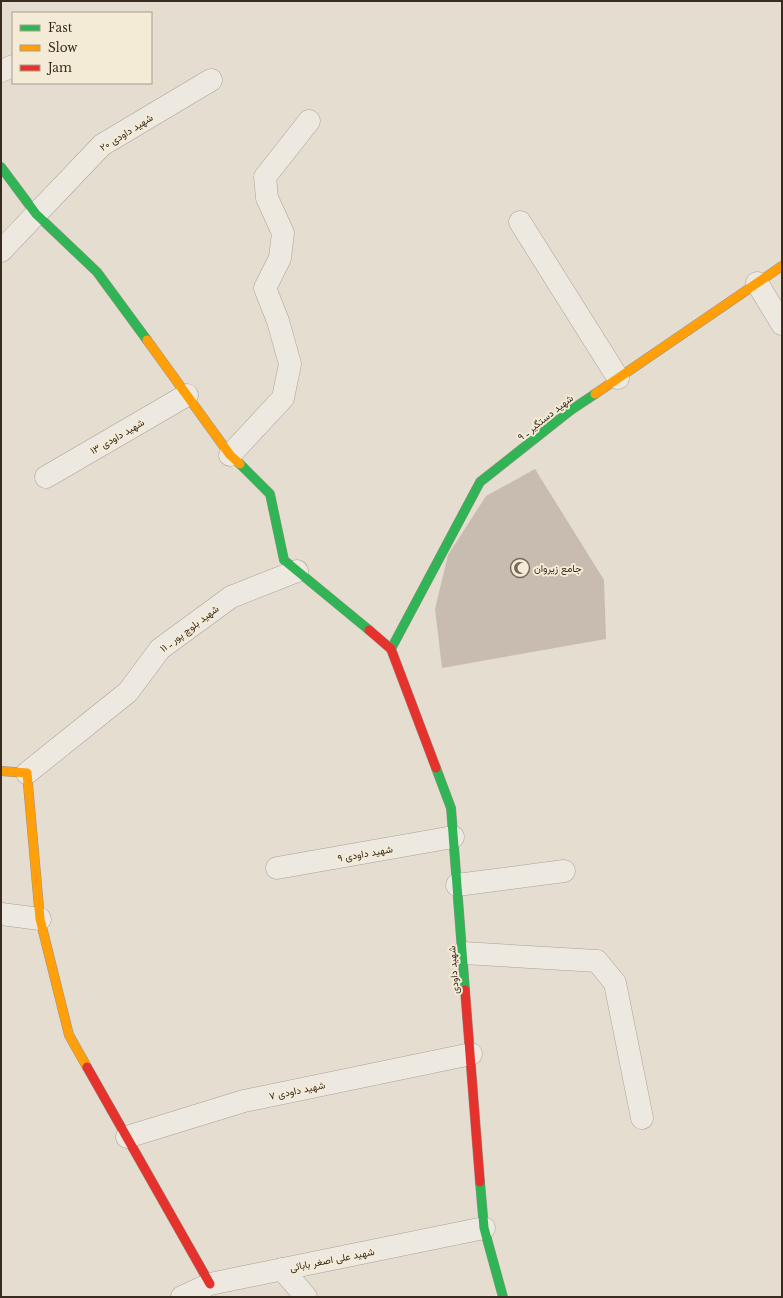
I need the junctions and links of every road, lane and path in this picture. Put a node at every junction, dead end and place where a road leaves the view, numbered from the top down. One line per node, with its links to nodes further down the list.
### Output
1 (12, 66): 2 (street)
2 (1, 71)
3 (211, 80): 6 (street, شهید داودی ۲۰)
4 (309, 121): 14 (street)
5 (1, 167): 6 (street)
6 (36, 214): 8 (street, شهید داودی ۲۰); 13 (street)
7 (520, 222): 12 (street)
8 (1, 251)
9 (782, 266): 10 (street, شهید دستگیر ـ ۹)
10 (757, 283): 11 (street); 12 (street, شهید دستگیر ـ ۹)
11 (782, 324)
12 (618, 378): 17 (street, شهید دستگیر ـ ۹)
13 (187, 395): 14 (street); 15 (street, شهید داودی ۱۳)
14 (230, 455): 16 (street)
15 (46, 478)
16 (297, 571): 17 (street); 19 (street, شهید بلوچ پور ـ ۱۱)
17 (391, 648): 20 (street, شهید داودی)
18 (1, 771): 19 (street)
19 (27, 773): 25 (street)
20 (453, 837): 21 (street, شهید داودی ۹); 23 (street, شهید داودی)
21 (277, 868)
22 (564, 871): 23 (street)
23 (457, 885): 26 (street, شهید داودی)
24 (1, 914): 25 (street)
25 (40, 919): 29 (street)
26 (463, 953): 27 (street, شهید داودی); 28 (street)
27 (471, 1054): 29 (street, شهید داودی ۷); 30 (street, شهید داودی)
28 (642, 1118)
29 (127, 1137): 32 (street)
30 (484, 1228): 31 (street, شهید علی اصغر بابائی); 35 (street, شهید داودی)
31 (282, 1269): 32 (street, شهید علی اصغر بابائی); 34 (street)
32 (210, 1284): 33 (street, شهید علی اصغر بابائی)
33 (182, 1297)
34 (306, 1297)
35 (503, 1297)

